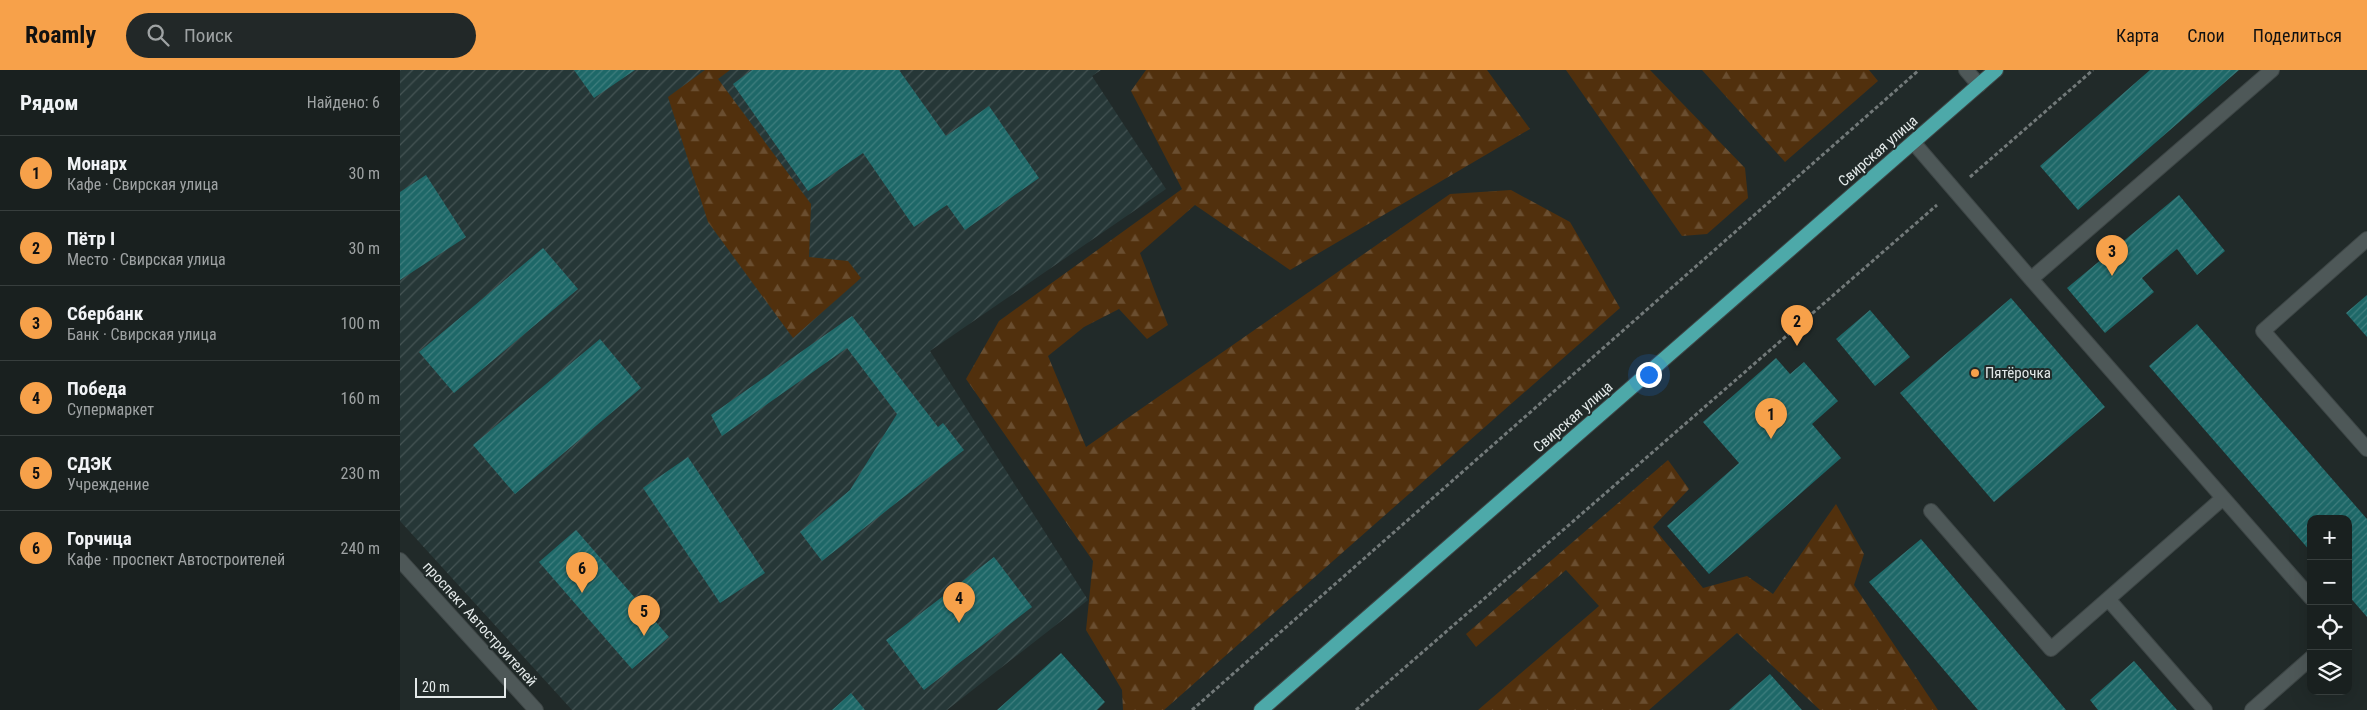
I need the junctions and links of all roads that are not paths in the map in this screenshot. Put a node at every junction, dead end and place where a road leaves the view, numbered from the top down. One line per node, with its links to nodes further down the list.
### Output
1 (1966, 70): 4 (main road)
2 (1996, 70): 4 (highway, Свирская улица)
3 (2272, 70): 7 (main road)
4 (1979, 85): 5 (highway, Свирская улица)
5 (1914, 142): 7 (main road); 16 (highway, Свирская улица)
6 (2367, 240): 8 (main road)
7 (2032, 279): 9 (main road)
8 (2367, 449)
9 (2223, 498): 12 (main road); 13 (main road)
10 (1931, 511): 13 (main road)
11 (400, 560): 15 (main road, проспект Автостроителей)
12 (2307, 593)
13 (2108, 599): 17 (main road)
14 (2307, 662): 18 (main road)
15 (536, 710)
16 (1261, 710)
17 (2205, 710)
18 (2252, 710)

